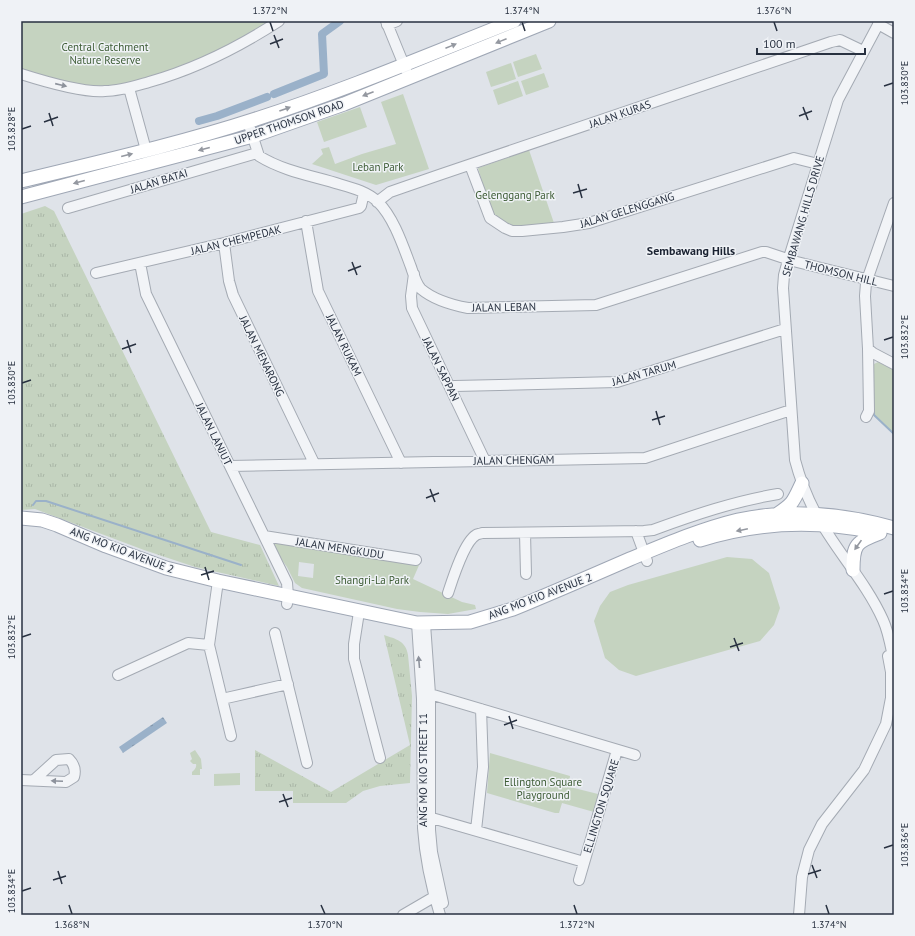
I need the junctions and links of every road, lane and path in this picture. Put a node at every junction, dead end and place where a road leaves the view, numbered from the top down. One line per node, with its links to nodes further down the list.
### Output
1 (279, 21): 11 (street)
2 (514, 21): 8 (main road, UPPER THOMSON ROAD, one-way to 2)
3 (549, 21): 10 (main road, UPPER THOMSON ROAD, one-way to 10)
4 (390, 22): 8 (street)
5 (879, 23): 6 (street); 7 (street, SEMBAWANG HILLS DRIVE)
6 (894, 33)
7 (863, 52): 16 (street, SEMBAWANG HILLS DRIVE); 17 (street, JALAN KURAS)
8 (404, 65): 10 (street); 12 (main road, UPPER THOMSON ROAD, one-way to 8)
9 (21, 74): 11 (street, one-way to 11)
10 (409, 78): 13 (main road, UPPER THOMSON ROAD, one-way to 13)
11 (129, 88): 14 (street)
12 (248, 122): 13 (street); 14 (main road, UPPER THOMSON ROAD)
13 (247, 137): 15 (street); 20 (main road, UPPER THOMSON ROAD, one-way to 20)
14 (146, 150): 18 (main road, UPPER THOMSON ROAD, one-way to 14)
15 (254, 153): 19 (street, JALAN LEBAN); 23 (street, JALAN BATAI)
16 (818, 164): 17 (street, JALAN GELENGGANG); 26 (street, SEMBAWANG HILLS DRIVE)
17 (470, 165): 21 (street, JALAN KURAS)
18 (21, 181)
19 (364, 193): 21 (street, JALAN LEBAN); 24 (street, JALAN CHEMPEDAK)
20 (21, 197)
21 (377, 202): 29 (street, JALAN LEBAN)
22 (894, 202): 30 (street)
23 (68, 208)
24 (306, 221): 25 (street, JALAN CHEMPEDAK); 39 (street, JALAN RUKAM)
25 (224, 243): 27 (street, JALAN CHEMPEDAK); 40 (street, JALAN MENARONG)
26 (788, 259): 29 (street, JALAN LEBAN); 30 (street, THOMSON HILL); 32 (street, SEMBAWANG HILLS DRIVE)
27 (140, 263): 28 (street, JALAN CHEMPEDAK); 41 (street, JALAN LANJUT)
28 (96, 273)
29 (414, 274): 35 (street, JALAN SAPPAN)
30 (867, 279): 31 (street, THOMSON HILL); 33 (street)
31 (894, 286)
32 (786, 329): 35 (street, JALAN TARUM); 36 (street, SEMBAWANG HILLS DRIVE)
33 (868, 349): 34 (street); 37 (street)
34 (894, 364)
35 (450, 387): 38 (street, JALAN SAPPAN)
36 (791, 410): 38 (street, JALAN CHENGAM); 42 (street, SEMBAWANG HILLS DRIVE)
37 (866, 417)
38 (485, 461): 39 (street, JALAN CHENGAM)
39 (401, 462): 40 (street, JALAN CHENGAM)
40 (314, 464): 41 (street, JALAN CHENGAM)
41 (230, 466): 52 (street, JALAN LANJUT)
42 (802, 483): 44 (main road); 46 (street, SEMBAWANG HILLS DRIVE)
43 (778, 494): 49 (street)
44 (775, 516): 46 (main road, ANG MO KIO AVENUE 2); 54 (main road, ANG MO KIO AVENUE 2)
45 (21, 518): 58 (main road, ANG MO KIO AVENUE 2)
46 (819, 520): 48 (main road, ANG MO KIO AVENUE 2); 51 (main road, ANG MO KIO AVENUE 2); 54 (main road, ANG MO KIO AVENUE 2, one-way to 54); 56 (street, SEMBAWANG HILLS DRIVE)
47 (21, 526): 58 (main road, ANG MO KIO AVENUE 2)
48 (894, 528)
49 (636, 531): 50 (street); 54 (street)
50 (525, 533): 57 (street); 59 (street)
51 (880, 533): 53 (main road, ANG MO KIO AVENUE 2); 56 (main road, one-way to 56)
52 (264, 536): 55 (street, JALAN MENGKUDU); 60 (street, JALAN LANJUT)
53 (894, 537)
54 (645, 557): 63 (main road, ANG MO KIO AVENUE 2)
55 (416, 560)
56 (853, 570): 62 (street, SEMBAWANG HILLS DRIVE)
57 (526, 574)
58 (217, 585): 60 (main road, ANG MO KIO AVENUE 2); 65 (street)
59 (448, 593)
60 (288, 600): 61 (main road, ANG MO KIO AVENUE 2)
61 (358, 615): 63 (main road, ANG MO KIO AVENUE 2); 76 (street)
62 (880, 616): 66 (street); 88 (street)
63 (421, 627): 69 (street, ANG MO KIO STREET 11)
64 (275, 633): 68 (street)
65 (209, 645): 67 (street); 70 (street)
66 (894, 662)
67 (118, 675)
68 (288, 684): 70 (street); 77 (street)
69 (426, 693): 71 (street, ELLINGTON SQUARE); 80 (street, ANG MO KIO STREET 11)
70 (222, 699): 73 (street)
71 (481, 709): 74 (street, ELLINGTON SQUARE); 81 (street)
72 (894, 710): 89 (street)
73 (230, 736)
74 (617, 750): 75 (street, ELLINGTON SQUARE); 82 (street, ELLINGTON SQUARE)
75 (635, 755)
76 (380, 758)
77 (307, 763)
78 (21, 780): 79 (street)
79 (34, 780)
80 (427, 817): 81 (street, ELLINGTON SQUARE); 84 (street, ANG MO KIO STREET 11)
81 (476, 830): 82 (street, ELLINGTON SQUARE)
82 (584, 862): 83 (street, ELLINGTON SQUARE)
83 (579, 880)
84 (438, 895): 85 (street); 86 (street, ANG MO KIO STREET 11); 87 (street, ANG MO KIO STREET 11)
85 (403, 915)
86 (440, 915)
87 (447, 915)
88 (799, 915)
89 (805, 915)

